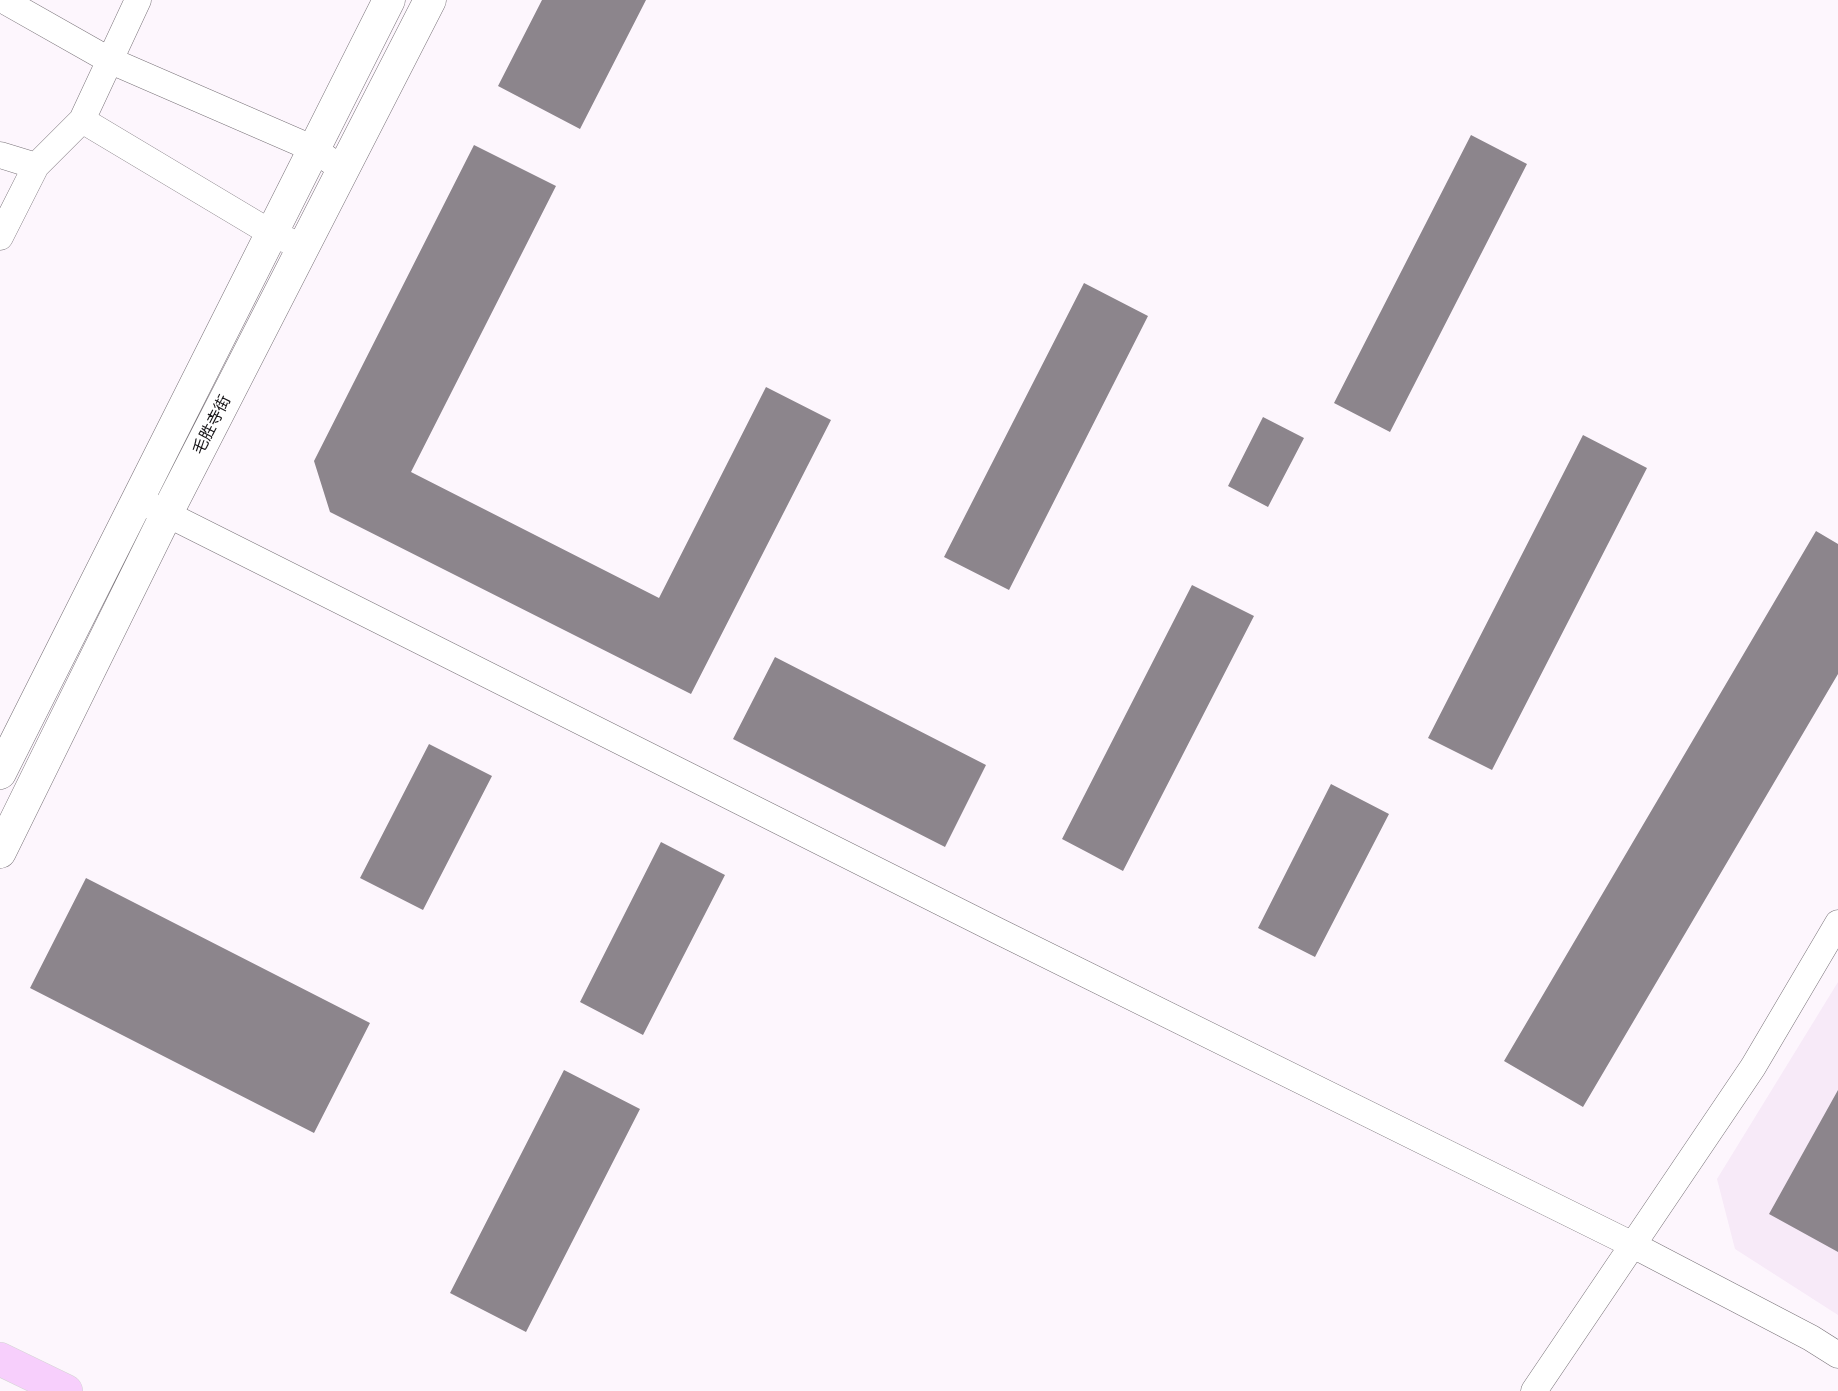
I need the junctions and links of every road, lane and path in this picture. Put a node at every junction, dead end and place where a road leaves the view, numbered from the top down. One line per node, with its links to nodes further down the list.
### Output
1 (3, 0): 5 (street)
2 (138, 0): 5 (street)
3 (389, 0): 7 (street, 毛胜寺街)
4 (430, 0): 10 (street, 毛胜寺街)
5 (109, 60): 6 (street); 7 (street)
6 (82, 120): 9 (street); 11 (street)
7 (314, 149): 10 (street); 11 (street, 毛胜寺街)
8 (0, 154): 9 (street)
9 (36, 166): 12 (street)
10 (343, 170): 13 (street, 毛胜寺街)
11 (271, 233): 13 (street); 14 (street, 毛胜寺街)
12 (0, 237)
13 (303, 247): 15 (street, 毛胜寺街)
14 (137, 499): 15 (street); 16 (street, 毛胜寺街)
15 (167, 513): 17 (street, 毛胜寺街); 19 (street)
16 (0, 773)
17 (0, 852)
18 (1838, 923): 19 (street)
19 (1633, 1245): 20 (street); 23 (street)
20 (1838, 1355)
21 (0, 1359): 22 (main road)
22 (66, 1391)
23 (1534, 1391)

